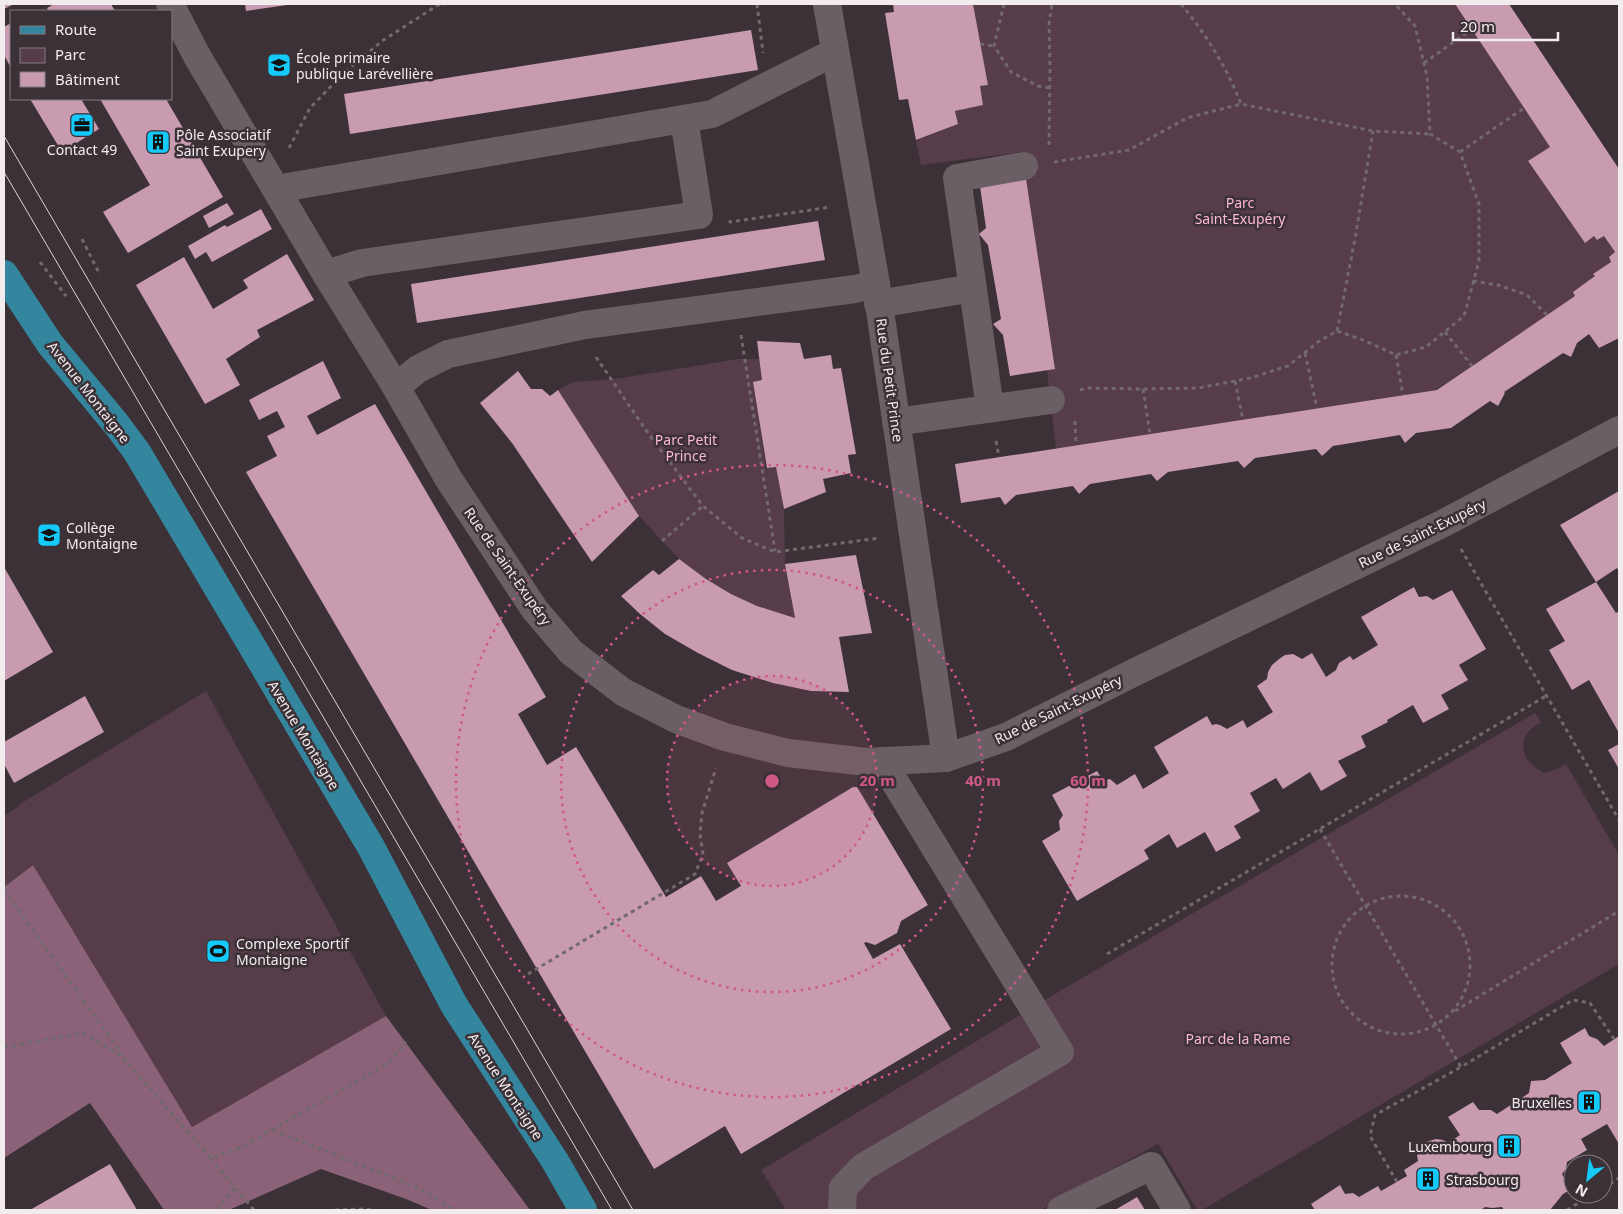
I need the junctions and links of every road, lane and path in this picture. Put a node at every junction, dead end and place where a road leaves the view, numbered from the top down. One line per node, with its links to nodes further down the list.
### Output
1 (170, 4): 24 (street, Rue de Saint-Exupéry)
2 (445, 4): 21 (path)
3 (757, 4): 13 (path)
4 (827, 4): 12 (street, Rue du Petit Prince)
5 (1004, 4): 11 (path)
6 (1052, 4): 15 (path)
7 (1181, 4): 16 (path)
8 (1395, 4): 14 (path)
9 (1472, 29): 14 (path)
10 (980, 44): 11 (path)
11 (994, 46): 15 (path)
12 (835, 52): 18 (street); 34 (street, Rue du Petit Prince)
13 (764, 62)
14 (1424, 63): 20 (path)
15 (1050, 88): 23 (path)
16 (1241, 104): 19 (path); 23 (path)
17 (1524, 108): 22 (path)
18 (684, 119): 24 (street); 30 (street)
19 (1373, 131): 20 (path); 39 (path)
20 (1430, 134): 22 (path)
21 (287, 150)
22 (1460, 152): 32 (path)
23 (1036, 165): 33 (street)
24 (276, 189): 30 (street, Rue de Saint-Exupéry)
25 (840, 206): 26 (path)
26 (729, 212)
27 (82, 239): 31 (path)
28 (40, 262): 35 (path)
29 (4, 274): 87 (main road, Avenue Montaigne)
30 (326, 274): 45 (street, Rue de Saint-Exupéry)
31 (100, 275)
32 (1473, 281): 37 (path); 40 (path)
33 (973, 288): 34 (street); 49 (street)
34 (877, 294): 36 (street); 52 (street, Rue du Petit Prince)
35 (66, 296)
36 (737, 305): 38 (street); 59 (path)
37 (1547, 315)
38 (586, 325): 45 (street); 55 (path)
39 (1337, 331): 41 (path); 42 (path)
40 (1445, 332): 42 (path); 43 (path)
41 (1305, 353): 44 (path); 50 (path)
42 (1396, 355): 47 (path)
43 (1472, 366)
44 (1235, 381): 46 (path); 51 (path)
45 (396, 387): 62 (street, Rue de Saint-Exupéry)
46 (1143, 389): 48 (path); 54 (path)
47 (1403, 395)
48 (1050, 400): 49 (street)
49 (990, 408): 52 (street)
50 (1317, 408)
51 (1242, 420)
52 (896, 422): 61 (street, Rue du Petit Prince)
53 (1619, 430): 61 (street, Rue de Saint-Exupéry)
54 (1150, 434)
55 (703, 506): 57 (path); 59 (path)
56 (884, 538): 59 (path)
57 (662, 541)
58 (1460, 548): 60 (path)
59 (775, 552)
60 (1546, 696): 64 (path); 65 (path)
61 (946, 758): 62 (street, Rue de Saint-Exupéry)
62 (882, 761): 88 (street)
63 (717, 765): 70 (path)
64 (1619, 820)
65 (1320, 829): 67 (path); 69 (path)
66 (4, 890): 76 (path)
67 (1365, 906): 71 (path); 72 (path); 72 (path)
68 (1619, 911): 71 (path)
69 (1107, 954)
70 (528, 974)
71 (1453, 1012): 72 (path)
72 (1436, 1026): 77 (path)
73 (1614, 1039): 77 (path)
74 (406, 1042): 78 (path)
75 (4, 1047): 76 (path)
76 (123, 1056): 79 (path)
77 (1461, 1066): 80 (path)
78 (272, 1130): 79 (path); 86 (path)
79 (210, 1158): 81 (path)
80 (1397, 1182)
81 (235, 1187): 82 (path); 83 (path)
82 (216, 1210)
83 (254, 1210)
84 (335, 1210): 85 (path)
85 (372, 1210)
86 (454, 1210)
87 (583, 1210)
88 (842, 1210)
89 (1060, 1210): 90 (street)
90 (1178, 1210)

